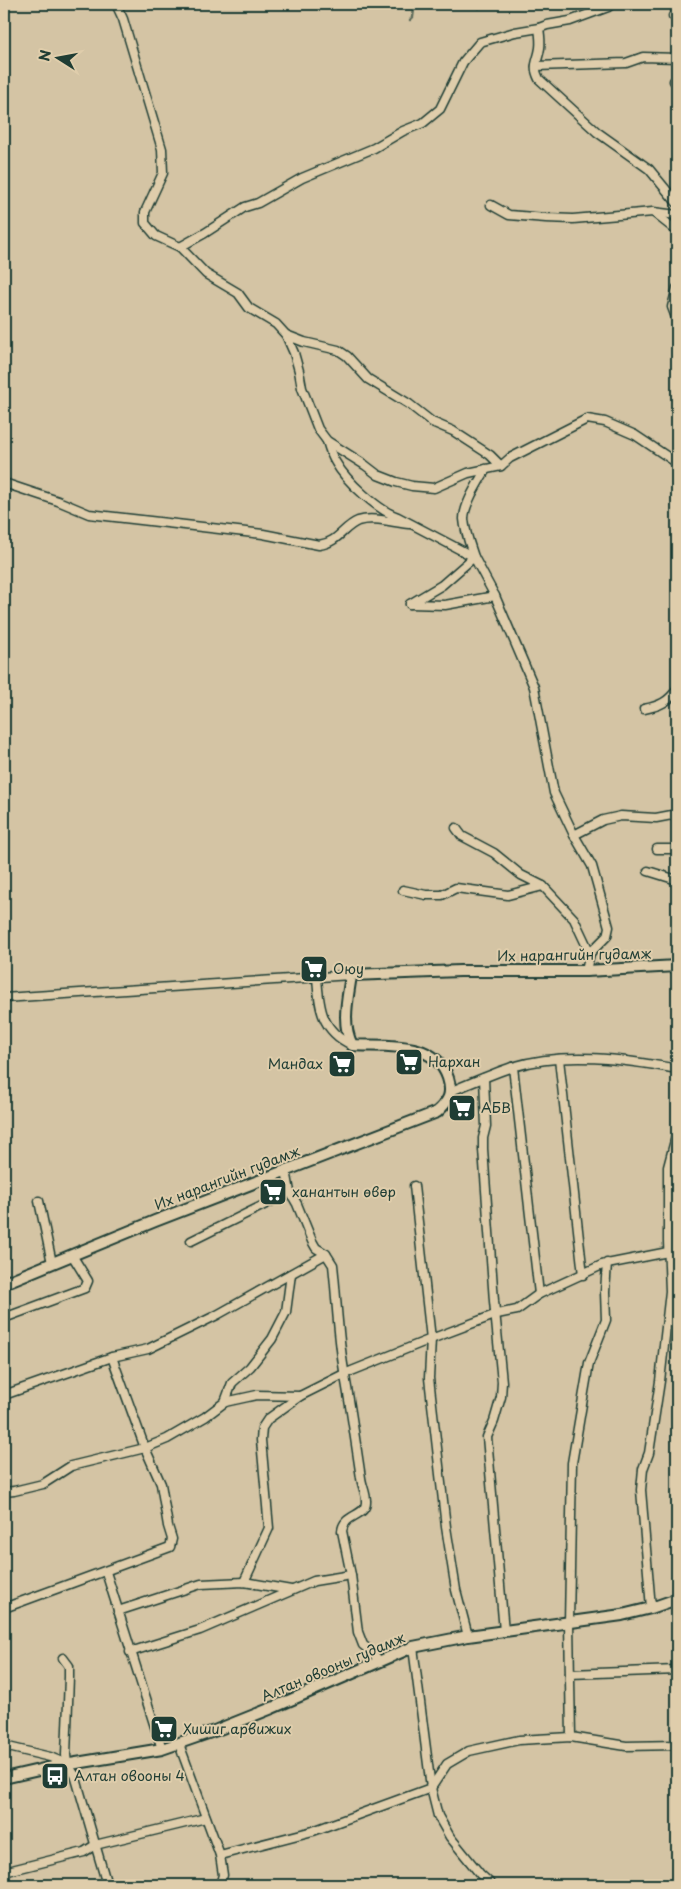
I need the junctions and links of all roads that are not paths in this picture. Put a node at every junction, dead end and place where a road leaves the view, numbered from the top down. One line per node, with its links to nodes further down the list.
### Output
1 (116, 4): 11 (street)
2 (612, 4): 3 (street)
3 (539, 28): 5 (street); 11 (street)
4 (677, 58): 5 (street)
5 (536, 66): 6 (street)
6 (677, 203)
7 (491, 205): 8 (street)
8 (653, 212): 9 (street); 10 (street)
9 (677, 215)
10 (677, 231)
11 (180, 247): 14 (street)
12 (677, 288): 13 (street)
13 (677, 320)
14 (286, 335): 15 (street); 17 (street)
15 (327, 441): 18 (street); 20 (street)
16 (677, 463): 17 (street)
17 (501, 466): 18 (street)
18 (486, 469): 21 (street)
19 (4, 484): 20 (street)
20 (411, 525): 21 (street)
21 (474, 558): 22 (street); 22 (street)
22 (495, 596): 27 (street)
23 (677, 689): 24 (street)
24 (644, 709)
25 (677, 814): 27 (street)
26 (456, 828): 32 (street)
27 (574, 835): 34 (street)
28 (657, 849): 29 (street)
29 (677, 849)
30 (648, 872): 31 (street)
31 (677, 880)
32 (543, 886): 33 (street); 34 (street)
33 (403, 890)
34 (590, 953): 36 (street)
35 (677, 966): 36 (main road, Их нарангийн гудамж)
36 (586, 971): 37 (main road, Их нарангийн гудамж)
37 (351, 975): 38 (street); 40 (main road)
38 (317, 977): 39 (street); 40 (street)
39 (4, 998)
40 (352, 1045): 45 (main road)
41 (559, 1059): 42 (street); 43 (street); 59 (street)
42 (513, 1067): 44 (street); 61 (street)
43 (677, 1068)
44 (484, 1078): 45 (street); 62 (street)
45 (451, 1092): 47 (main road, Их нарангийн гудамж)
46 (677, 1133): 53 (street)
47 (286, 1170): 49 (street); 54 (main road, Их нарангийн гудамж)
48 (414, 1186): 64 (street)
49 (290, 1192): 51 (street); 55 (street)
50 (39, 1201): 56 (street)
51 (191, 1241)
52 (677, 1247): 53 (street)
53 (668, 1252): 57 (street); 78 (street)
54 (72, 1254): 56 (main road, Их нарангийн гудамж); 63 (street)
55 (326, 1254): 58 (street); 66 (street)
56 (52, 1263): 60 (main road, Их нарангийн гудамж)
57 (607, 1263): 59 (street); 80 (street)
58 (291, 1274): 65 (street); 69 (street)
59 (583, 1275): 61 (street)
60 (4, 1282)
61 (539, 1294): 62 (street)
62 (497, 1314): 64 (street); 81 (street)
63 (4, 1318)
64 (431, 1339): 66 (street); 82 (street)
65 (112, 1357): 67 (street); 70 (street)
66 (344, 1374): 68 (street); 73 (street)
67 (4, 1395)
68 (300, 1396): 69 (street); 74 (street)
69 (225, 1402): 70 (street)
70 (145, 1448): 71 (street); 72 (street)
71 (4, 1492)
72 (106, 1572): 77 (street); 79 (street)
73 (351, 1575): 75 (street); 86 (street)
74 (244, 1582): 75 (street); 79 (street)
75 (290, 1590): 84 (street)
76 (677, 1599): 78 (main road, Алтан овооны гудамж)
77 (4, 1608)
78 (651, 1608): 80 (main road, Алтан овооны гудамж)
79 (118, 1612): 84 (street)
80 (569, 1623): 81 (main road, Алтан овооны гудамж); 88 (street)
81 (504, 1631): 82 (main road, Алтан овооны гудамж)
82 (468, 1636): 83 (main road, Алтан овооны гудамж)
83 (413, 1647): 86 (main road, Алтан овооны гудамж); 96 (street)
84 (130, 1652): 93 (street)
85 (63, 1658): 94 (street)
86 (379, 1660): 90 (main road, Алтан овооны гудамж)
87 (677, 1670): 88 (street)
88 (570, 1674): 89 (street)
89 (571, 1737): 91 (street); 96 (street)
90 (179, 1744): 93 (main road, Алтан овооны гудамж); 97 (street)
91 (677, 1745)
92 (4, 1746): 94 (street)
93 (162, 1749): 94 (main road, Алтан овооны гудамж)
94 (67, 1764): 95 (main road, Алтан овооны гудамж); 98 (street)
95 (4, 1778)
96 (431, 1788): 99 (street); 103 (street)
97 (206, 1818): 98 (street); 99 (street)
98 (95, 1845): 100 (street); 101 (street)
99 (220, 1856): 102 (street)
100 (4, 1872)
101 (106, 1885)
102 (220, 1885)
103 (492, 1885)

